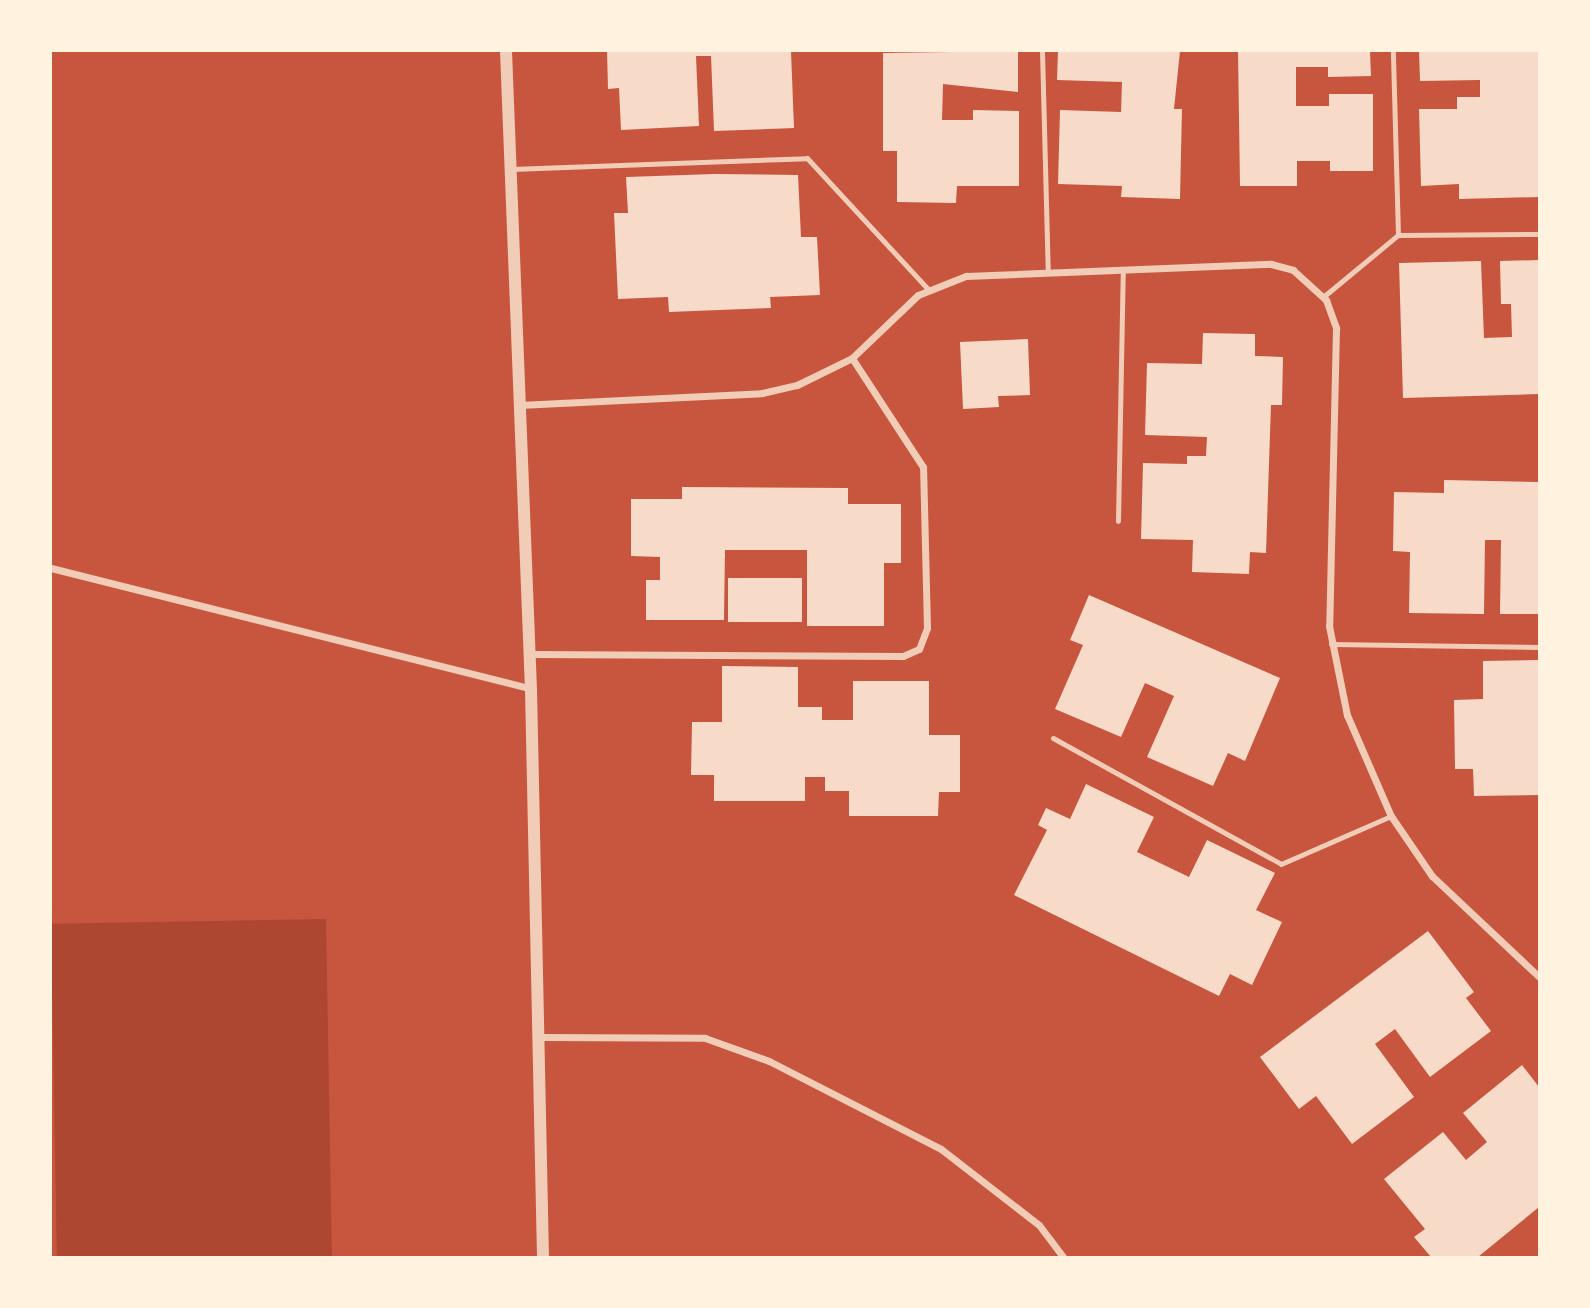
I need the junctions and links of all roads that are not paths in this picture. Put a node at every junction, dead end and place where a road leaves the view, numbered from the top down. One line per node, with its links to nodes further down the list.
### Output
1 (506, 51): 4 (street)
2 (1042, 51): 8 (lane)
3 (1393, 51): 6 (lane)
4 (511, 169): 9 (lane); 12 (street)
5 (1539, 234): 6 (lane)
6 (1398, 235): 10 (lane)
7 (1123, 270): 8 (street); 10 (street); 13 (lane)
8 (1048, 273): 9 (street)
9 (929, 290): 11 (street)
10 (1323, 297): 15 (street)
11 (852, 358): 12 (street); 17 (street)
12 (519, 405): 17 (street)
13 (1118, 521)
14 (51, 568): 18 (street)
15 (1331, 644): 16 (lane); 20 (street)
16 (1539, 647)
17 (529, 654): 18 (street)
18 (531, 689): 22 (street)
19 (1053, 738): 20 (lane)
20 (1391, 816): 21 (street)
21 (1539, 977)
22 (540, 1037): 23 (street); 24 (street)
23 (543, 1257)
24 (1063, 1257)

